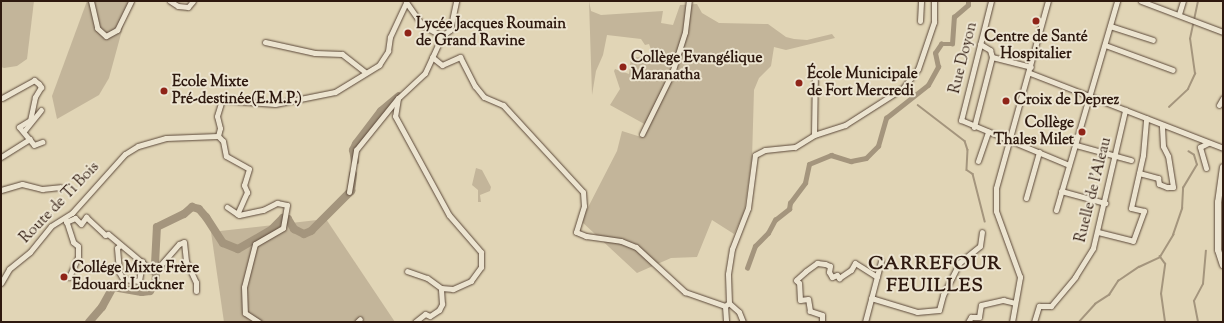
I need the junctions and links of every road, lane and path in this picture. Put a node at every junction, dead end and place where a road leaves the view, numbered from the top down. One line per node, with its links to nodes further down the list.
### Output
1 (91, 1): 2 (street)
2 (131, 1)
3 (170, 1): 4 (street)
4 (193, 1)
5 (456, 1): 19 (street)
6 (689, 1): 42 (street)
7 (921, 1): 16 (street)
8 (934, 1): 43 (street)
9 (991, 1): 22 (street, Rue Doyon)
10 (1048, 1): 26 (street)
11 (1117, 1): 17 (street)
12 (1141, 1): 15 (street)
13 (1183, 1): 15 (street)
14 (406, 2): 19 (street); 28 (street)
15 (1182, 15): 18 (street)
16 (920, 21)
17 (1110, 26): 20 (street); 23 (street)
18 (1223, 32)
19 (442, 36): 25 (street)
20 (1153, 40)
21 (265, 42): 28 (street)
22 (980, 44): 24 (street); 39 (street, Rue Doyon)
23 (1105, 45): 27 (street); 30 (street)
24 (992, 57): 26 (street); 39 (street)
25 (432, 58): 32 (street); 84 (street)
26 (1031, 70): 30 (street); 46 (street)
27 (1173, 70)
28 (365, 72): 44 (street)
29 (815, 73): 43 (street)
30 (1089, 96): 36 (street); 49 (street)
31 (1, 98): 40 (street)
32 (398, 98): 63 (street); 80 (street)
33 (1223, 98): 34 (street)
34 (1219, 105)
35 (41, 110): 40 (street)
36 (1125, 110): 37 (street); 52 (street, Ruelle de l'Aleau)
37 (1146, 118): 38 (street); 59 (street)
38 (1162, 125): 48 (street); 59 (street)
39 (974, 127): 41 (street)
40 (24, 131): 45 (street)
41 (988, 132): 46 (street); 55 (street)
42 (642, 134)
43 (814, 135): 84 (street)
44 (218, 136): 68 (street); 69 (street, Route de Ti Bois)
45 (30, 139): 47 (street); 53 (street)
46 (1009, 141): 51 (street); 83 (street)
47 (42, 142)
48 (1208, 143): 50 (street); 58 (street)
49 (1076, 145): 52 (street); 56 (street)
50 (1223, 148)
51 (1039, 152): 56 (street); 64 (street)
52 (1116, 156): 54 (street); 65 (street, Ruelle de l'Aleau)
53 (1, 157)
54 (1131, 160)
55 (978, 161)
56 (1069, 165): 62 (street)
57 (1223, 167): 75 (street)
58 (1206, 168)
59 (1139, 173): 71 (street)
60 (60, 187): 61 (street)
61 (1, 190)
62 (1061, 191): 65 (street); 67 (street)
63 (349, 192)
64 (1026, 198)
65 (1105, 203): 71 (street, Ruelle de l'Aleau)
66 (227, 207): 68 (street)
67 (1056, 210)
68 (237, 214): 85 (street)
69 (66, 220): 72 (street); 78 (street); 79 (street, Route de Ti Bois)
70 (982, 232): 82 (street)
71 (1098, 232): 93 (street, Ruelle de l'Aleau)
72 (120, 245): 73 (street); 73 (street)
73 (142, 261): 81 (street)
74 (881, 261): 77 (street)
75 (1223, 265)
76 (407, 271): 80 (street)
77 (877, 276): 82 (street); 89 (street)
78 (69, 277)
79 (1, 284)
80 (442, 288): 86 (street)
81 (196, 291)
82 (871, 298): 90 (street)
83 (1015, 303): 91 (street); 92 (street)
84 (727, 304): 87 (street); 88 (street)
85 (259, 322)
86 (415, 322)
87 (726, 322)
88 (743, 322)
89 (822, 322)
90 (865, 322)
91 (968, 322)
92 (1012, 322)
93 (1034, 322)

